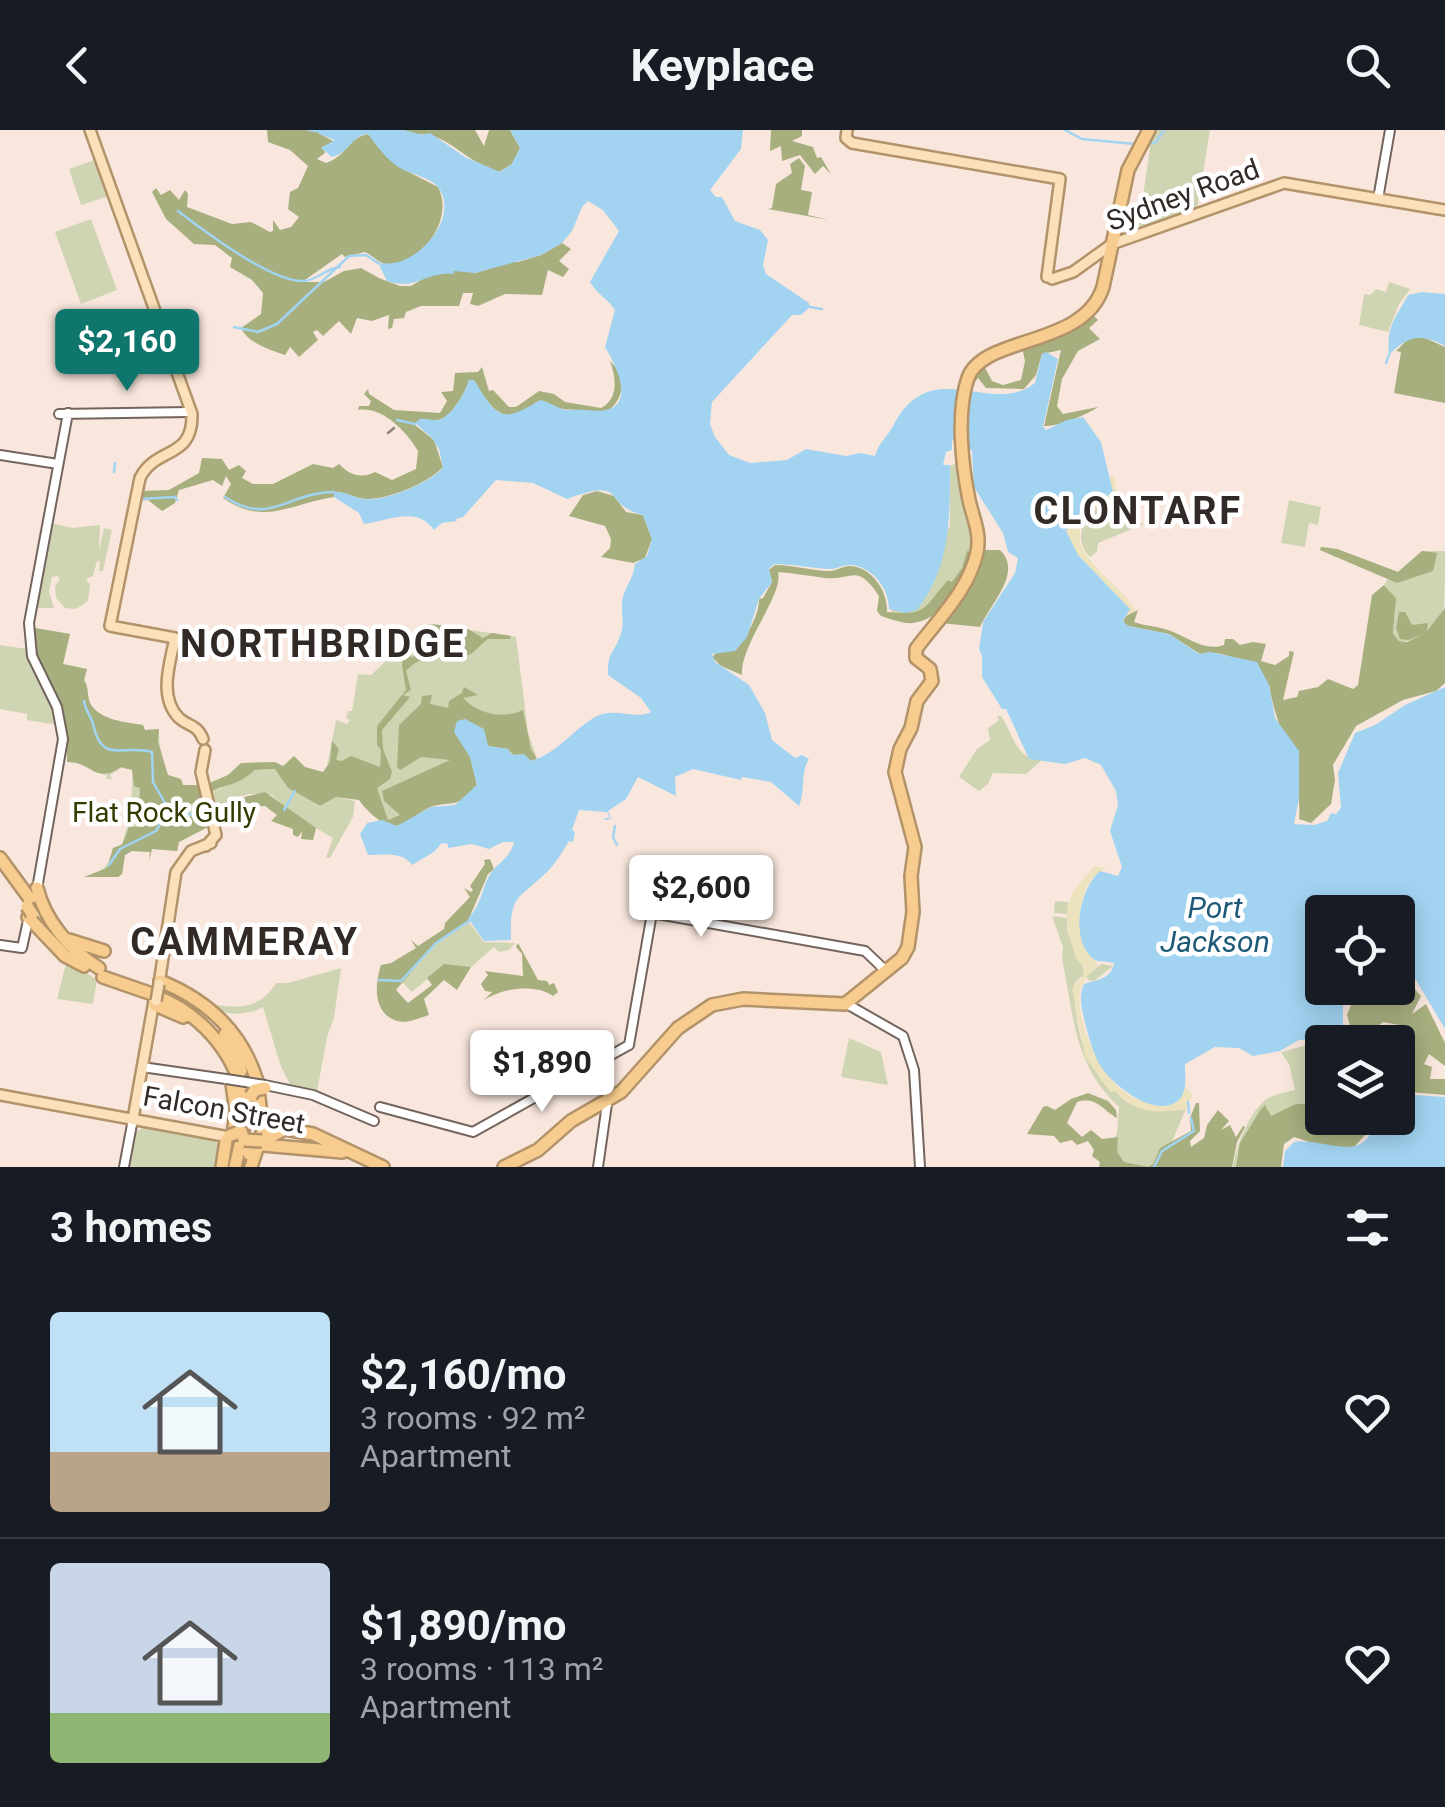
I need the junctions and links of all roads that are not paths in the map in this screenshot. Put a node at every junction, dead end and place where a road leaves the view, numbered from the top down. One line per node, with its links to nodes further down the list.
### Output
1 (90, 130): 12 (main road)
2 (1147, 130): 7 (highway)
3 (1390, 130): 5 (main road)
4 (849, 137): 9 (main road)
5 (1378, 198): 6 (main road, Sydney Road); 7 (main road, Sydney Road)
6 (1445, 210)
7 (1113, 240): 8 (highway); 9 (main road, Sydney Road); 10 (highway)
8 (1099, 259): 9 (main road, Sydney Road); 10 (highway)
9 (1051, 274)
10 (1020, 345): 11 (highway); 11 (highway)
11 (966, 389): 15 (highway)
12 (185, 392): 13 (main road); 14 (main road)
13 (189, 412): 14 (main road); 17 (main road)
14 (188, 438): 22 (main road)
15 (960, 444): 25 (highway); 25 (highway)
16 (0, 455): 17 (main road)
17 (58, 464): 19 (main road)
18 (1, 862): 19 (highway); 19 (highway)
19 (33, 910): 20 (highway); 21 (main road); 24 (highway); 26 (highway)
20 (58, 930): 23 (highway); 26 (highway)
21 (0, 945)
22 (164, 946): 27 (main road); 27 (main road)
23 (104, 951)
24 (84, 966)
25 (885, 970): 28 (highway); 33 (main road)
26 (102, 972): 27 (highway)
27 (157, 997): 29 (main road); 30 (highway); 30 (highway); 30 (highway); 30 (highway)
28 (844, 1000): 34 (highway); 45 (main road)
29 (148, 1063): 30 (main road); 36 (main road)
30 (246, 1083): 31 (main road); 38 (highway); 38 (highway); 38 (highway); 38 (highway); 38 (highway)
31 (281, 1090): 33 (main road); 33 (main road)
32 (0, 1095): 36 (main road, Falcon Street)
33 (321, 1098)
34 (607, 1101): 43 (highway); 44 (main road)
35 (146, 1123): 36 (main road, Falcon Street); 36 (main road); 38 (main road, Falcon Street)
36 (129, 1124): 38 (main road, Falcon Street); 42 (main road)
37 (324, 1139): 38 (highway); 39 (highway); 40 (highway)
38 (244, 1146): 40 (highway, Falcon Street)
39 (341, 1149): 40 (highway, Falcon Street); 41 (highway)
40 (316, 1151)
41 (374, 1164)
42 (124, 1167)
43 (502, 1167)
44 (598, 1167)
45 (920, 1167)

